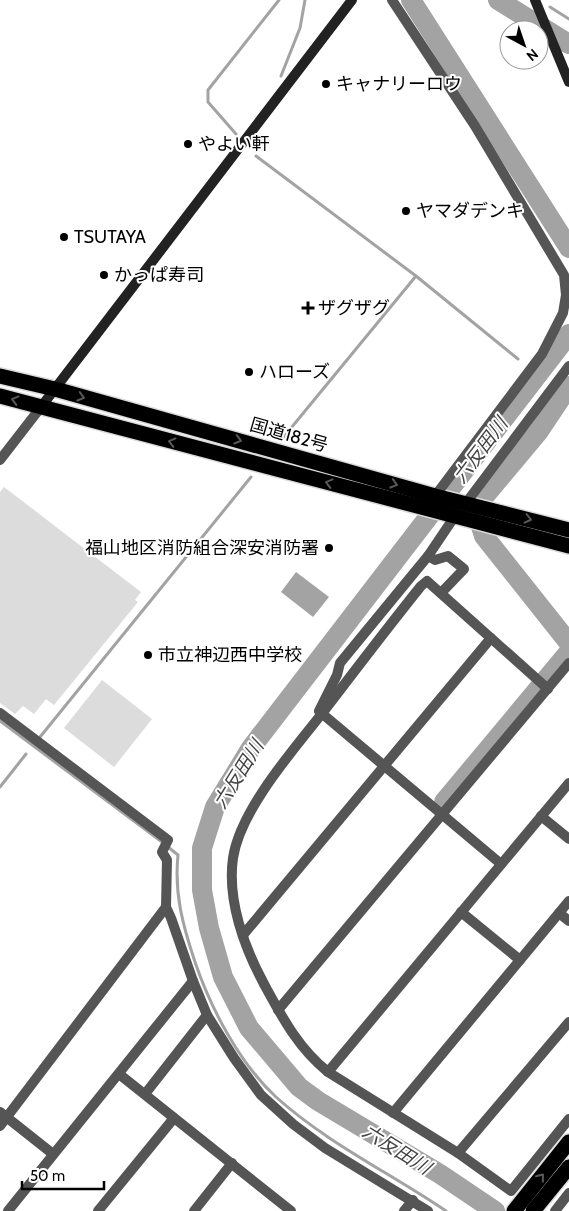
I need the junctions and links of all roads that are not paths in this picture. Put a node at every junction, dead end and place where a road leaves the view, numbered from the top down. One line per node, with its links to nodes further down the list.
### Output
1 (352, 0): 7 (street)
2 (392, 0): 11 (street)
3 (537, 5): 4 (street)
4 (569, 82)
5 (569, 366): 12 (street)
6 (0, 376): 7 (highway, 国道182号)
7 (55, 389): 9 (street); 11 (highway, 国道182号, one-way to 11)
8 (0, 396): 9 (highway, 国道182号, one-way to 8)
9 (41, 407): 10 (street); 12 (highway, 国道182号, one-way to 9)
10 (0, 460)
11 (437, 496): 12 (highway, 国道182号)
12 (460, 510): 13 (highway, 国道182号, one-way to 13); 14 (highway, 国道182号); 15 (street)
13 (569, 530)
14 (569, 546)
15 (428, 556): 16 (street); 21 (street)
16 (441, 593): 17 (street); 21 (street)
17 (491, 638): 19 (street); 22 (street)
18 (569, 663): 19 (street)
19 (544, 686): 24 (street)
20 (0, 713): 29 (street)
21 (322, 714): 22 (street); 33 (street)
22 (384, 766): 24 (street); 33 (street)
23 (569, 783): 25 (street)
24 (442, 815): 27 (street); 36 (street)
25 (542, 816): 26 (street); 27 (street)
26 (569, 839)
27 (501, 864): 30 (street)
28 (569, 901): 31 (street)
29 (166, 908): 35 (street); 43 (street)
30 (461, 912): 34 (street); 39 (street)
31 (560, 913): 32 (street); 34 (street)
32 (569, 921)
33 (243, 935): 36 (street)
34 (520, 960): 42 (street)
35 (193, 981): 37 (street); 40 (street)
36 (278, 1010): 39 (street)
37 (207, 1015): 41 (street); 53 (street)
38 (569, 1022): 48 (street)
39 (328, 1072): 42 (street)
40 (119, 1074): 41 (street); 49 (street)
41 (145, 1094): 44 (street)
42 (393, 1113): 48 (street)
43 (3, 1115): 46 (street); 49 (street)
44 (174, 1118): 50 (street); 55 (street)
45 (569, 1119): 48 (street)
46 (0, 1126)
47 (569, 1142): 60 (highway, one-way to 47)
48 (458, 1153)
49 (53, 1154): 54 (street)
50 (232, 1164): 56 (street); 57 (street)
51 (569, 1167): 61 (highway)
52 (569, 1193): 62 (street)
53 (413, 1200): 58 (street); 59 (street)
54 (8, 1211)
55 (98, 1211)
56 (194, 1211)
57 (291, 1211)
58 (404, 1211)
59 (428, 1211)
60 (514, 1211)
61 (533, 1211)
62 (555, 1211)

